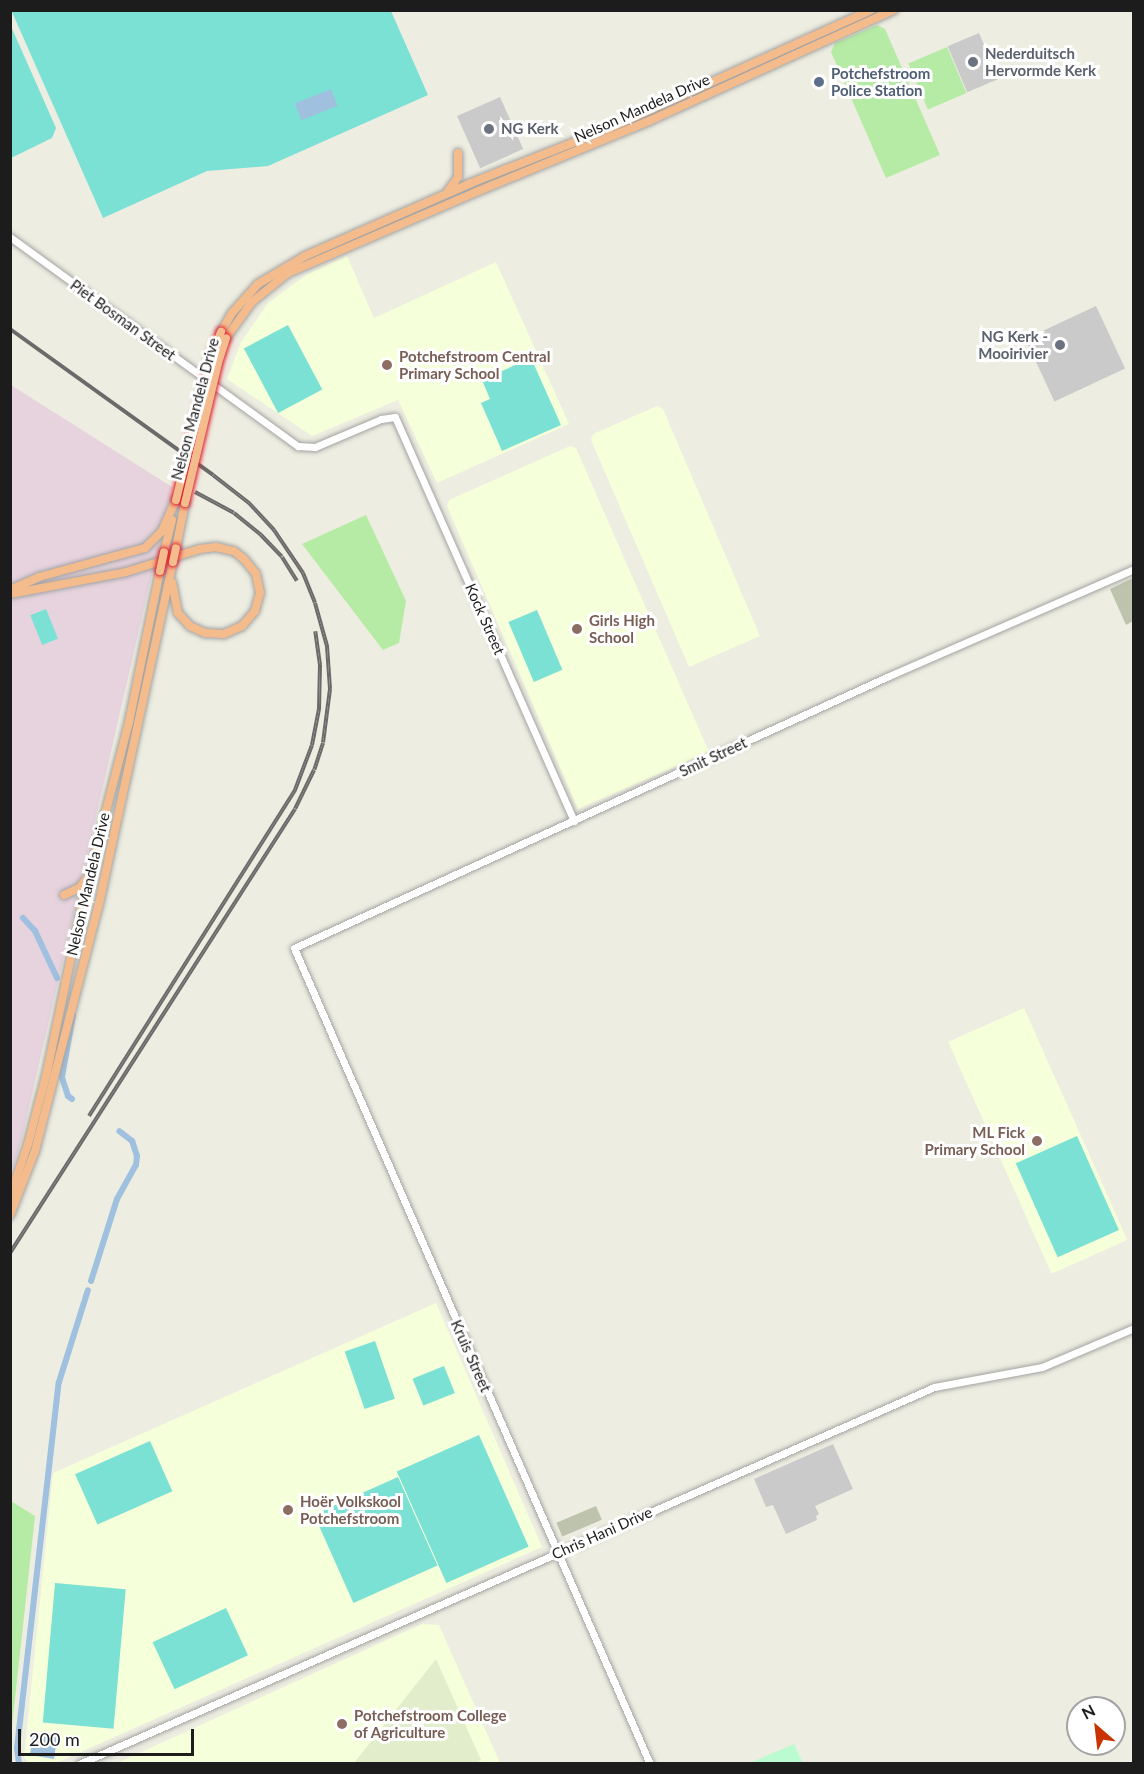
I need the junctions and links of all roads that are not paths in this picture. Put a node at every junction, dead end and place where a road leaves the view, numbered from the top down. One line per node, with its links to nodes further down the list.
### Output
1 (871, 10): 4 (highway, Nelson Mandela Drive)
2 (894, 10): 6 (highway, Nelson Mandela Drive)
3 (458, 153): 4 (highway)
4 (446, 194): 6 (highway, Nelson Mandela Drive)
5 (10, 237): 7 (street, Piet Bosman Street)
6 (223, 335): 8 (highway, Nelson Mandela Drive, bridge)
7 (395, 417): 12 (street, Kock Street)
8 (181, 501): 9 (highway, Nelson Mandela Drive, bridge); 11 (highway); 13 (highway, Nelson Mandela Drive, bridge)
9 (172, 565): 11 (highway); 17 (highway, Nelson Mandela Drive)
10 (1134, 569): 12 (street, Smit Street)
11 (10, 592)
12 (574, 821): 15 (street, Smit Street)
13 (90, 876): 14 (highway); 16 (highway, Nelson Mandela Drive)
14 (64, 896)
15 (294, 948): 19 (street, Kruis Street)
16 (10, 1196)
17 (10, 1215)
18 (1134, 1328): 19 (street, Chris Hani Drive)
19 (557, 1552): 20 (street, Chris Hani Drive); 21 (street, Kruis Street)
20 (79, 1764)
21 (650, 1764)

